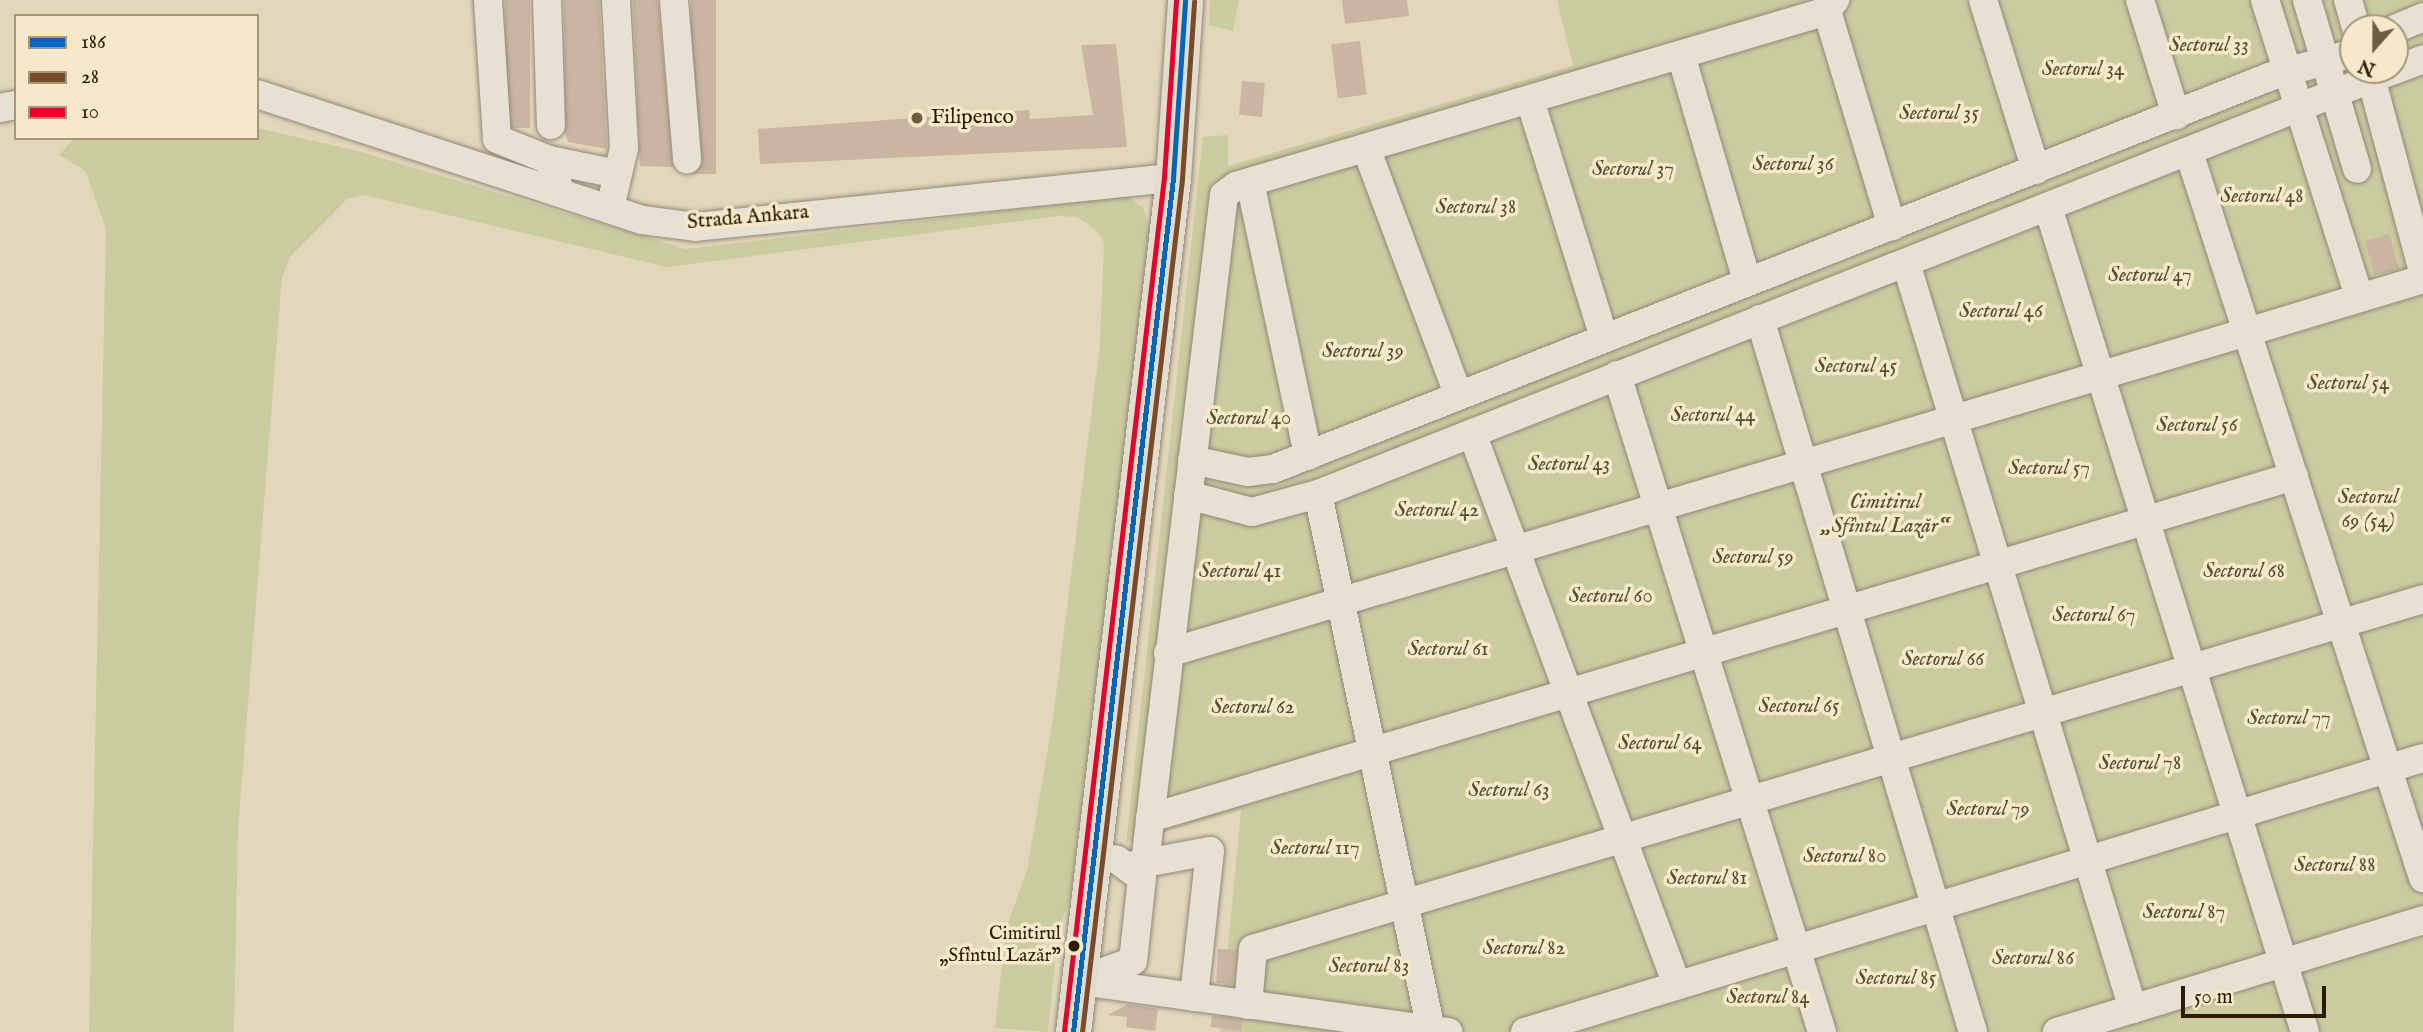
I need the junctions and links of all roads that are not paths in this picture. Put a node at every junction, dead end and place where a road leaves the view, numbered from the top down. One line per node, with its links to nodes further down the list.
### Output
1 (488, 0): 27 (street)
2 (547, 0): 22 (street)
3 (617, 0): 30 (street)
4 (674, 0): 26 (street)
5 (1185, 0): 31 (main road)
6 (1983, 0): 29 (street)
7 (2140, 0): 21 (street)
8 (2265, 0): 14 (street)
9 (2307, 0): 13 (street)
10 (1831, 6): 11 (street); 37 (street)
11 (1681, 55): 19 (street); 41 (street)
12 (2339, 57): 13 (street)
13 (2325, 61): 14 (street); 17 (street)
14 (2287, 72): 20 (street); 21 (street)
15 (2354, 84): 17 (street)
16 (2384, 84): 25 (street)
17 (2335, 92): 20 (street); 28 (street)
18 (259, 95): 34 (street, Strada Ankara)
19 (1531, 100): 23 (street); 45 (street)
20 (2296, 105): 24 (street); 32 (street)
21 (2176, 115): 29 (street)
22 (551, 125)
23 (1366, 148): 33 (street); 48 (street)
24 (2189, 152): 36 (street); 44 (street)
25 (2395, 158): 28 (street); 39 (street)
26 (687, 159)
27 (549, 160): 30 (street); 34 (street)
28 (2357, 169): 32 (street)
29 (2036, 170): 37 (street)
30 (618, 174): 35 (street)
31 (1173, 178): 35 (street, Strada Ankara); 78 (main road)
32 (2319, 181): 42 (street)
33 (1250, 182): 51 (street); 52 (street)
34 (560, 191): 35 (street, Strada Ankara)
35 (611, 204)
36 (2048, 207): 38 (street); 46 (street)
37 (1892, 226): 41 (street)
38 (1906, 262): 43 (street); 49 (street)
39 (2423, 271)
40 (2423, 279): 42 (street)
41 (1747, 281): 45 (street)
42 (2359, 297): 44 (street)
43 (1760, 319): 47 (street); 53 (street)
44 (2246, 332): 46 (street); 54 (street)
45 (1604, 337): 48 (street)
46 (2102, 375): 49 (street); 58 (street)
47 (1617, 376): 50 (street); 57 (street)
48 (1458, 394): 51 (street)
49 (1954, 419): 53 (street); 60 (street)
50 (1472, 433): 55 (street); 59 (street)
51 (1308, 456): 52 (street)
52 (1192, 460): 56 (street)
53 (1803, 463): 57 (street); 63 (street)
54 (2294, 476): 58 (street); 64 (street)
55 (1318, 494): 56 (street); 62 (street)
56 (1188, 495): 66 (street)
57 (1658, 507): 59 (street); 65 (street)
58 (2146, 520): 60 (street); 67 (street)
59 (1515, 549): 62 (street); 68 (street)
60 (1997, 564): 63 (street); 69 (street)
61 (2423, 599): 64 (street)
62 (1340, 602): 66 (street); 70 (street)
63 (1847, 610): 65 (street); 71 (street)
64 (2341, 622): 67 (street); 73 (street)
65 (1703, 652): 68 (street); 74 (street)
66 (1168, 653): 76 (street)
67 (2192, 668): 69 (street); 75 (street)
68 (1570, 693): 70 (street); 77 (street)
69 (2040, 711): 71 (street); 79 (street)
70 (1373, 751): 76 (street); 82 (street)
71 (1891, 757): 74 (street); 83 (street)
72 (2423, 758): 73 (street)
73 (2387, 769): 75 (street); 81 (street)
74 (1750, 800): 77 (street); 85 (street)
75 (2238, 815): 79 (street); 86 (street)
76 (1150, 818): 80 (street)
77 (1621, 838): 82 (street); 88 (street)
78 (1097, 845): 80 (street); 87 (main road)
79 (2086, 860): 83 (street); 91 (street)
80 (1136, 865): 87 (street); 89 (street)
81 (2423, 878)
82 (1407, 902): 90 (street); 93 (street)
83 (1937, 907): 85 (street); 97 (street)
84 (2423, 920): 86 (street)
85 (1796, 949): 88 (street); 96 (street)
86 (2285, 964): 91 (street); 99 (street)
87 (1080, 981): 89 (street); 94 (main road)
88 (1677, 985): 95 (street)
89 (1194, 997): 90 (street)
90 (1248, 1005): 92 (street)
91 (2133, 1009): 98 (street)
92 (1317, 1023): 93 (street)
93 (1440, 1031)
94 (1073, 1032)
95 (1525, 1032)
96 (1822, 1032)
97 (1973, 1032)
98 (2057, 1032)
99 (2305, 1032)

